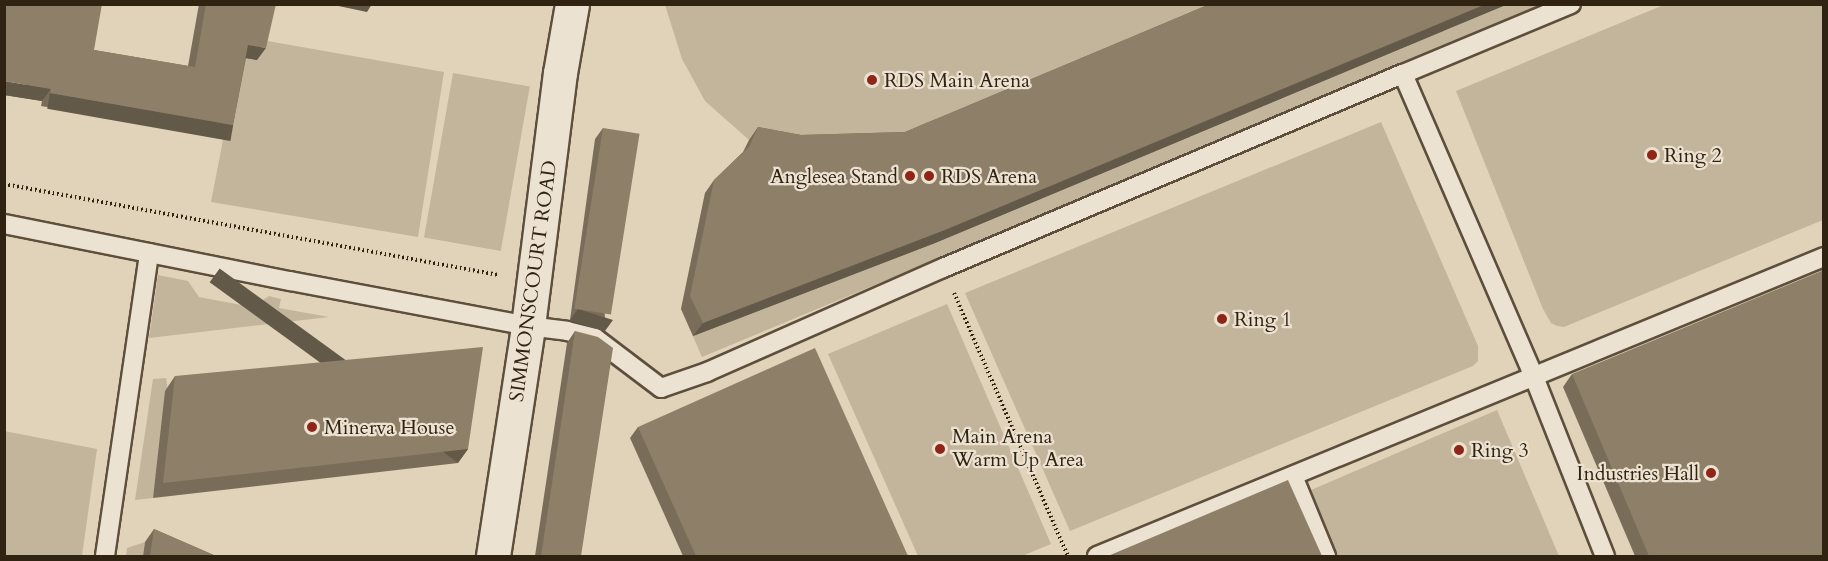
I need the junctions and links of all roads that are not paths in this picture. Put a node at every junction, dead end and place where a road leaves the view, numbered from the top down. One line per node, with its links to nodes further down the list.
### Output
1 (572, 4): 7 (street, SIMMONSCOURT ROAD)
2 (1571, 4): 3 (lane)
3 (1403, 74): 7 (lane); 8 (lane)
4 (4, 224): 5 (lane)
5 (149, 253): 7 (lane); 10 (lane)
6 (1824, 257): 8 (lane)
7 (528, 326): 11 (street, SIMMONSCOURT ROAD)
8 (1534, 377): 9 (lane); 14 (lane)
9 (1293, 476): 12 (lane); 13 (lane)
10 (105, 556)
11 (493, 556)
12 (1097, 556)
13 (1326, 556)
14 (1605, 556)

